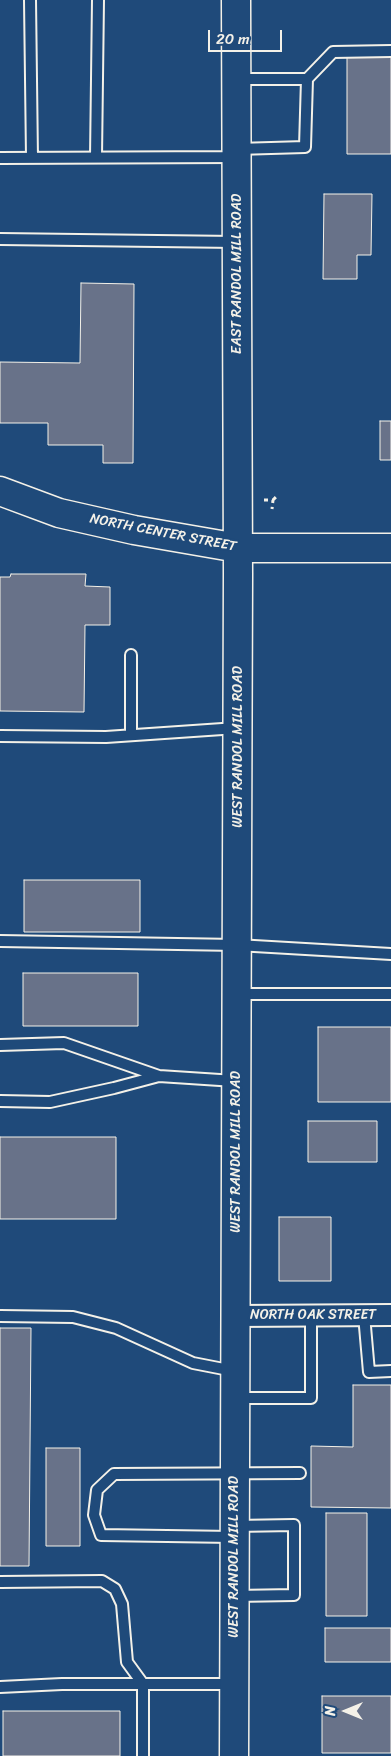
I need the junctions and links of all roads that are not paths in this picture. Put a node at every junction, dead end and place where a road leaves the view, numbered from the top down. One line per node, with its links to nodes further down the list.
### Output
1 (30, 0): 10 (lane)
2 (98, 0): 8 (lane)
3 (236, 0): 5 (main road, EAST RANDOL MILL ROAD)
4 (391, 51): 6 (lane)
5 (236, 79): 6 (lane); 7 (main road, EAST RANDOL MILL ROAD)
6 (306, 79): 7 (lane)
7 (236, 153): 8 (lane); 12 (main road, EAST RANDOL MILL ROAD)
8 (96, 157): 10 (lane)
9 (0, 158): 10 (lane)
10 (32, 158)
11 (0, 239): 12 (lane)
12 (237, 242): 14 (main road, EAST RANDOL MILL ROAD)
13 (0, 491): 14 (main road, NORTH CENTER STREET)
14 (238, 548): 15 (main road, NORTH CENTER STREET); 17 (main road, WEST RANDOL MILL ROAD)
15 (391, 548)
16 (132, 655): 18 (lane)
17 (238, 728): 18 (lane); 21 (main road, WEST RANDOL MILL ROAD)
18 (132, 735): 19 (lane)
19 (0, 736)
20 (0, 941): 21 (lane)
21 (237, 945): 22 (lane); 23 (main road, WEST RANDOL MILL ROAD)
22 (391, 954)
23 (236, 994): 24 (lane); 27 (main road, WEST RANDOL MILL ROAD)
24 (391, 994)
25 (0, 1045): 26 (lane)
26 (159, 1076): 27 (lane); 28 (lane)
27 (236, 1081): 33 (main road, WEST RANDOL MILL ROAD)
28 (0, 1102)
29 (311, 1315): 30 (street, NORTH OAK STREET); 33 (street, NORTH OAK STREET); 36 (lane)
30 (364, 1315): 31 (street, NORTH OAK STREET); 35 (lane)
31 (391, 1315)
32 (0, 1316): 34 (lane)
33 (235, 1316): 34 (main road, WEST RANDOL MILL ROAD)
34 (235, 1371): 36 (main road, WEST RANDOL MILL ROAD)
35 (391, 1371)
36 (235, 1398): 37 (main road, WEST RANDOL MILL ROAD)
37 (234, 1474): 38 (lane); 39 (main road, WEST RANDOL MILL ROAD); 39 (lane)
38 (300, 1474)
39 (234, 1532): 41 (main road, WEST RANDOL MILL ROAD); 41 (lane)
40 (0, 1582): 42 (lane)
41 (234, 1596): 43 (main road, WEST RANDOL MILL ROAD)
42 (143, 1684): 43 (lane); 44 (lane); 45 (lane)
43 (234, 1684): 46 (main road, WEST RANDOL MILL ROAD)
44 (0, 1687)
45 (143, 1756)
46 (234, 1756)

